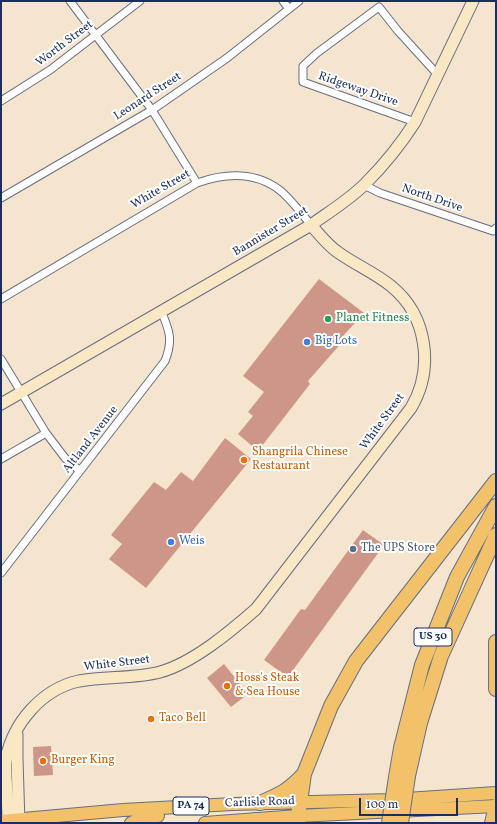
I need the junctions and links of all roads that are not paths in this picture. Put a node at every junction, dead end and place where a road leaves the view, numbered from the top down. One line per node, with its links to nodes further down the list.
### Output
1 (70, 1): 7 (street)
2 (140, 1): 7 (street, Worth Street)
3 (283, 1): 6 (street)
4 (299, 1): 6 (street, Leonard Street)
5 (473, 1): 8 (street, Bannister Street)
6 (289, 9): 10 (street, Leonard Street)
7 (96, 35): 9 (street, Worth Street); 10 (street)
8 (438, 75): 11 (street, Bannister Street); 11 (street, Ridgeway Drive)
9 (1, 101)
10 (152, 110): 12 (street); 14 (street, Leonard Street)
11 (415, 122): 13 (street, Bannister Street)
12 (197, 183): 15 (street, White Street); 17 (street, White Street)
13 (364, 185): 15 (street, Bannister Street); 16 (street, North Drive)
14 (1, 198)
15 (311, 225): 18 (street, Bannister Street); 38 (street, White Street)
16 (494, 229)
17 (1, 299)
18 (161, 311): 20 (street, Bannister Street); 24 (street, Altland Avenue)
19 (1, 359): 20 (street)
20 (21, 392): 21 (street, Bannister Street); 22 (street)
21 (1, 404)
22 (46, 433): 23 (street); 24 (street)
23 (1, 459)
24 (80, 471): 28 (street, Altland Avenue)
25 (496, 481): 31 (highway)
26 (496, 506): 32 (highway, US 30 / US 30)
27 (496, 535): 32 (highway, US 30 / US 30)
28 (1, 573)
29 (496, 642): 30 (highway)
30 (496, 689)
31 (304, 774): 34 (highway); 37 (highway)
32 (402, 777): 42 (highway, US 30 / US 30, bridge); 43 (highway, US 30 / US 30, bridge)
33 (496, 793): 37 (main road, Carlisle Road / PA 74)
34 (260, 803): 35 (main road, Carlisle Road / PA 74); 37 (main road, Carlisle Road / PA 74)
35 (233, 804): 38 (main road, Carlisle Road / PA 74); 40 (main road)
36 (496, 806): 37 (main road, Carlisle Road / PA 74); 44 (highway)
37 (299, 814): 39 (main road, Carlisle Road / PA 74)
38 (11, 821)
39 (261, 821): 41 (main road, Carlisle Road / PA 74)
40 (131, 823)
41 (205, 823)
42 (389, 823)
43 (401, 823)
44 (492, 823)

